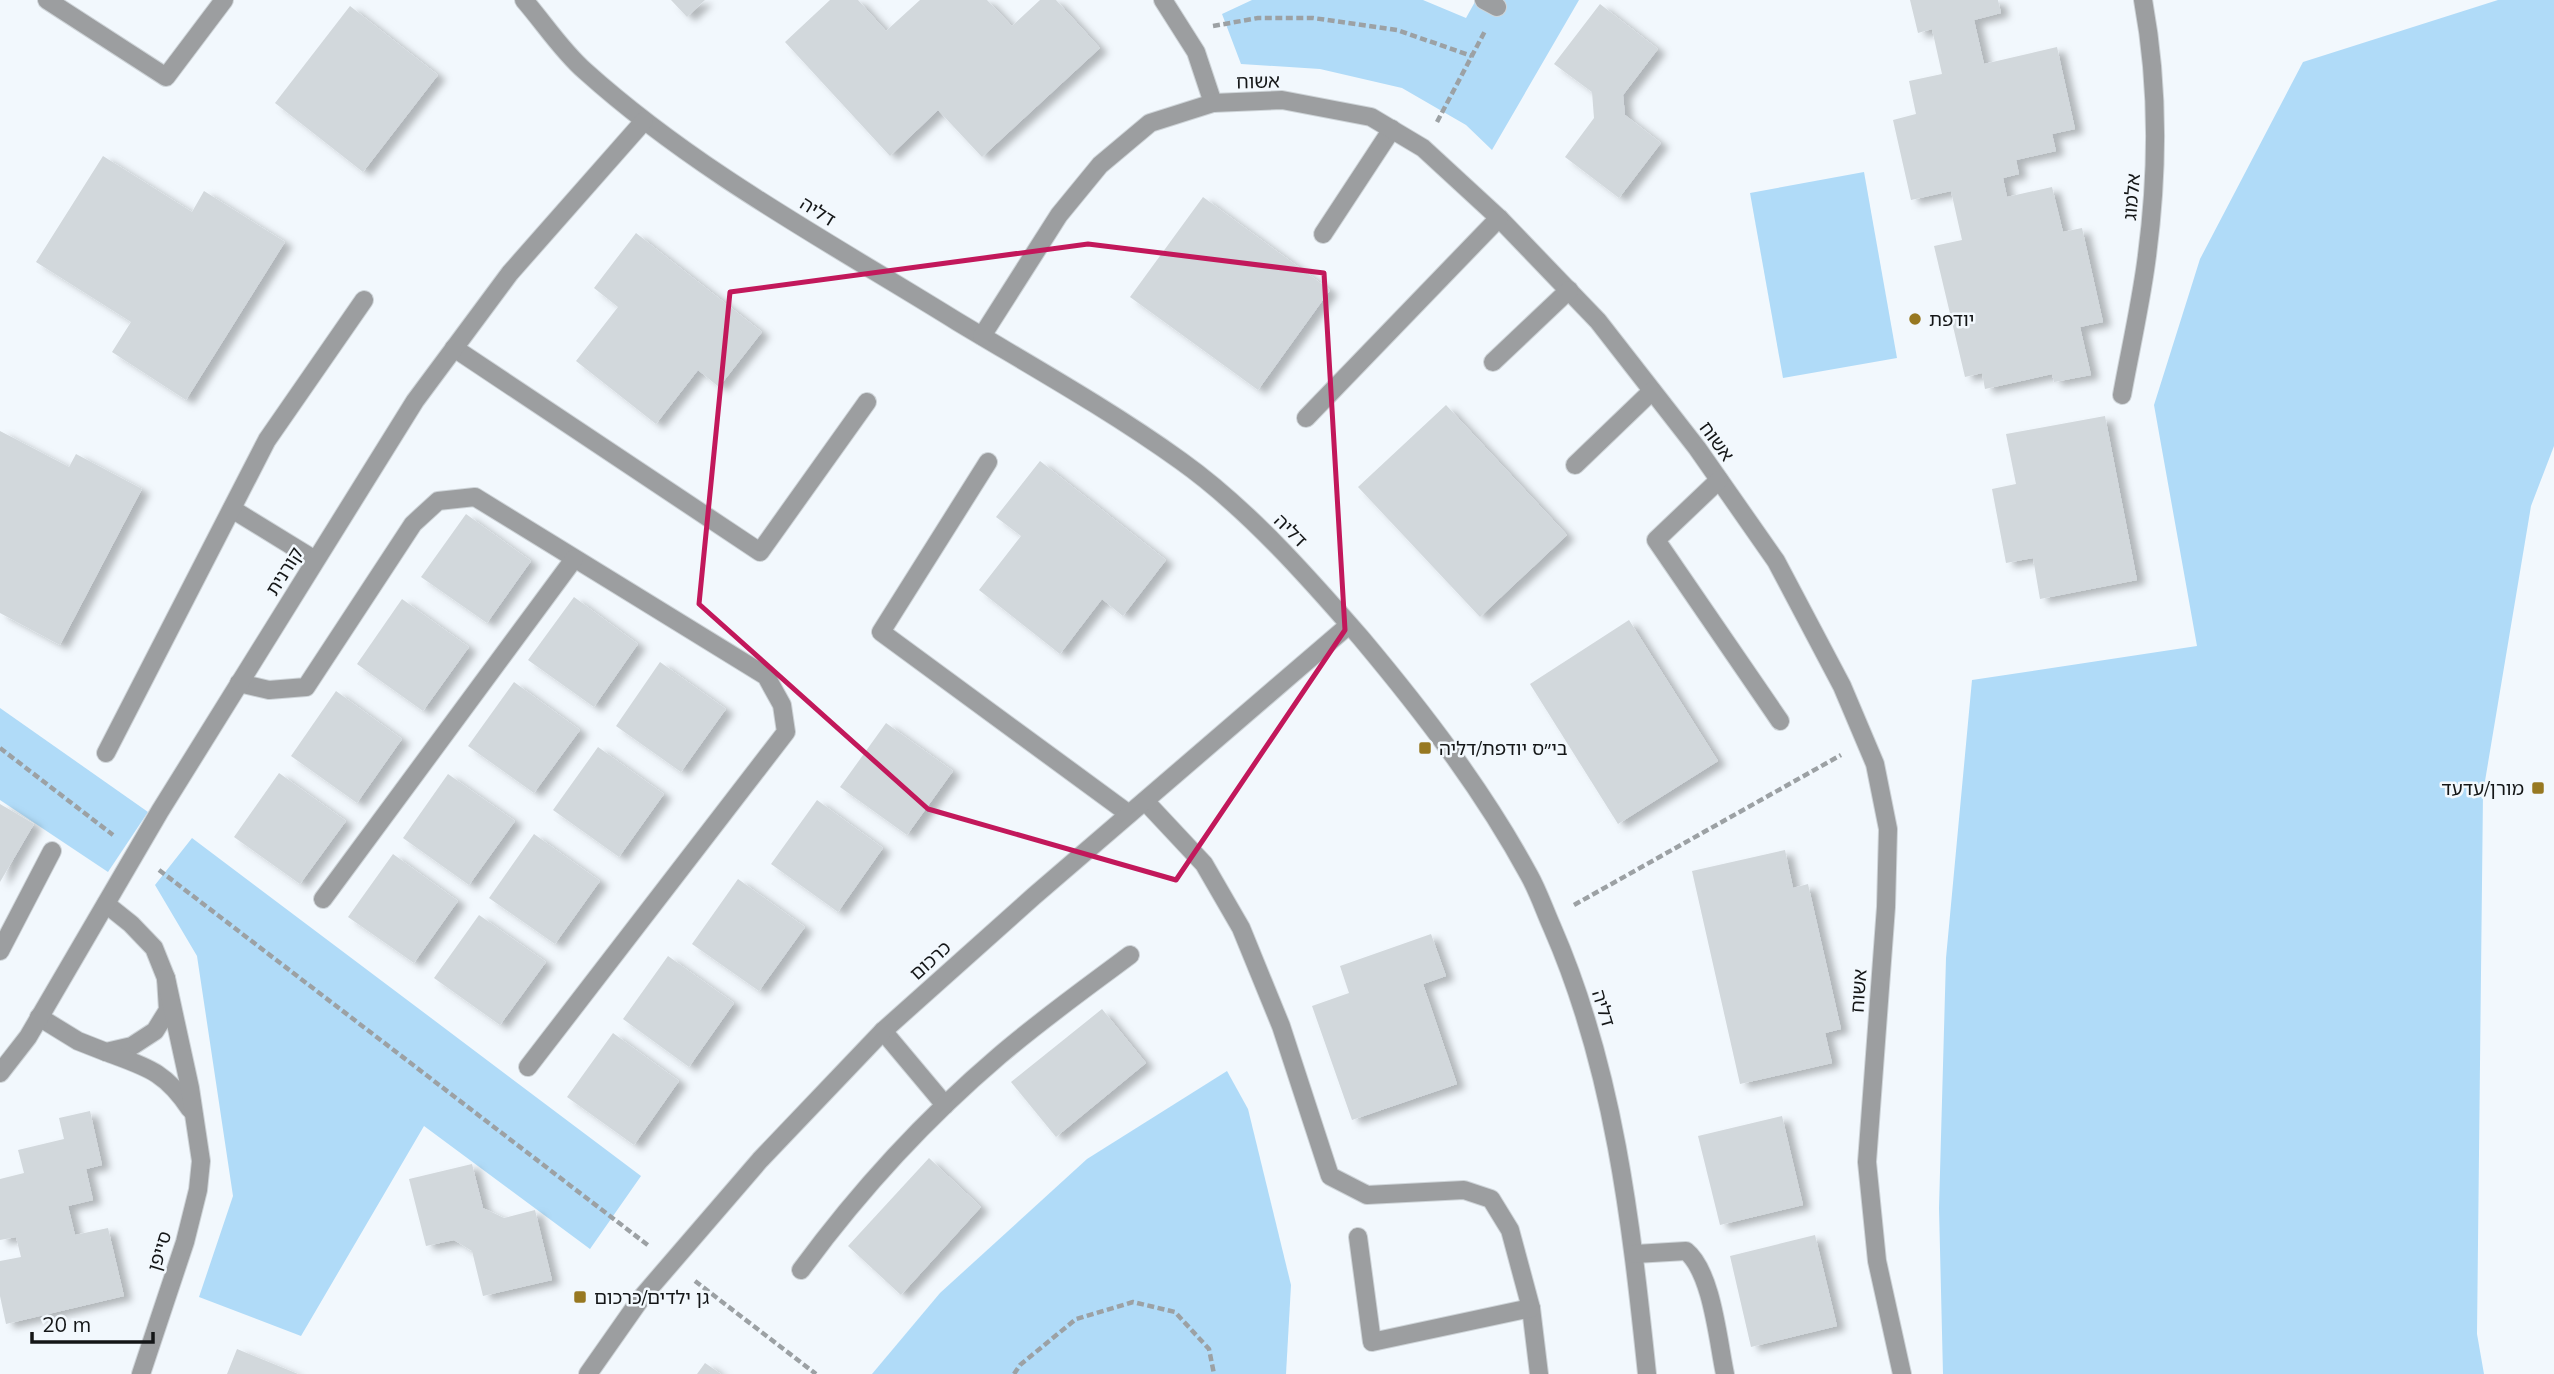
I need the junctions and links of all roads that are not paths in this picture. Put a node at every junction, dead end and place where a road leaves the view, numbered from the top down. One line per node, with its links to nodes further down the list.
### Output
1 (47, 0): 2 (street)
2 (224, 0)
3 (524, 0): 7 (street, דליה)
4 (2143, 0): 17 (street, אלמוג)
5 (1168, 2): 6 (street)
6 (1213, 103): 8 (street, אשוח); 13 (street, אשוח)
7 (644, 121): 13 (street, דליה); 14 (street, קורנית)
8 (1392, 129): 9 (street, אשוח); 10 (street)
9 (1499, 218): 11 (street, אשוח); 19 (street)
10 (1323, 234)
11 (1569, 290): 15 (street); 16 (street, אשוח)
12 (364, 300): 23 (street)
13 (982, 336): 26 (street, דליה)
14 (454, 348): 18 (street); 25 (street, קורנית)
15 (1493, 362)
16 (1652, 391): 21 (street); 22 (street, אשוח)
17 (2122, 395)
18 (867, 402)
19 (1306, 418)
20 (989, 462): 31 (street)
21 (1575, 465)
22 (1719, 480): 28 (street); 54 (street, אשוח)
23 (232, 509): 25 (street); 29 (street)
24 (574, 559): 27 (street); 33 (street); 41 (street)
25 (315, 561): 27 (street, קורנית)
26 (1349, 625): 30 (street, כרכום); 46 (street, דליה)
27 (239, 683): 34 (street, קורנית)
28 (1780, 721)
29 (106, 753)
30 (1145, 800): 31 (street, כרכום); 48 (street)
31 (1129, 814): 39 (street, כרכום)
32 (52, 851): 35 (street)
33 (323, 899)
34 (106, 904): 37 (street, סייפן); 38 (street, קורנית)
35 (0, 951)
36 (1130, 955): 43 (street)
37 (166, 978): 40 (street, סייפן); 44 (street, סייפן)
38 (39, 1017): 40 (street, סייפן); 42 (street, קורנית)
39 (883, 1031): 43 (street); 50 (street, כרכום)
40 (106, 1052): 44 (street, סייפן)
41 (528, 1067)
42 (0, 1073)
43 (945, 1105): 47 (street)
44 (196, 1136): 49 (street, סייפן)
45 (1358, 1237): 48 (street)
46 (1635, 1254): 52 (street, דליה); 53 (street)
47 (801, 1270)
48 (1531, 1308): 51 (street)
49 (141, 1374)
50 (589, 1374)
51 (1539, 1374)
52 (1647, 1374)
53 (1726, 1374)
54 (1902, 1374)

